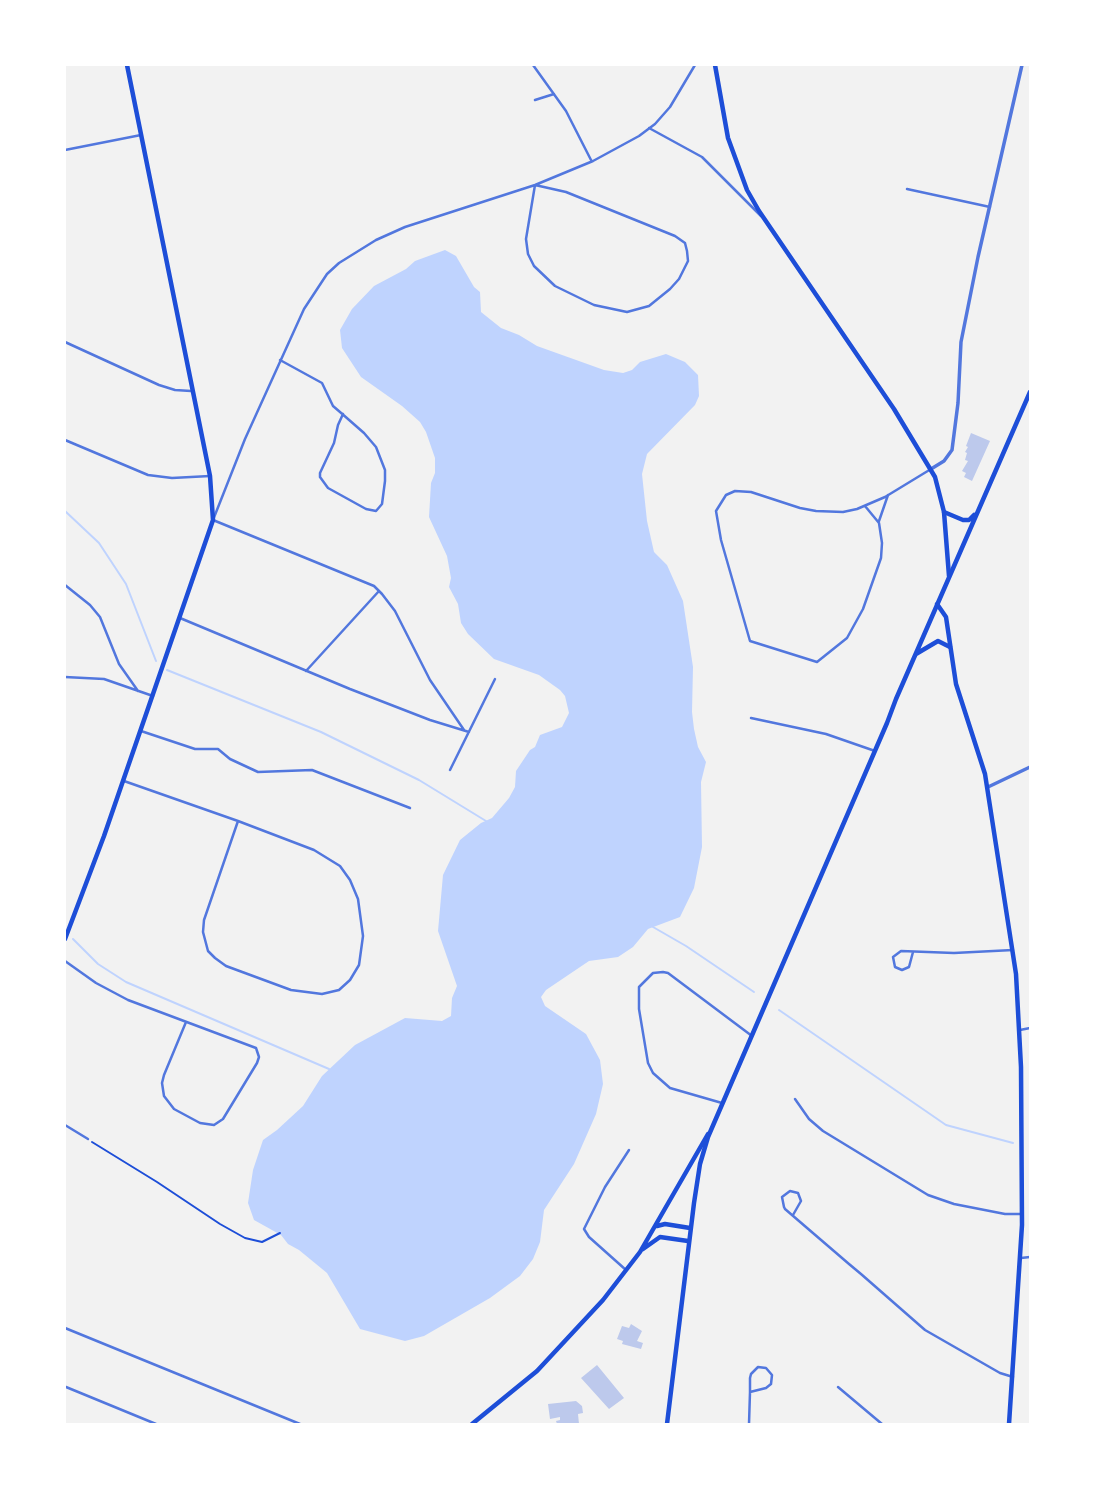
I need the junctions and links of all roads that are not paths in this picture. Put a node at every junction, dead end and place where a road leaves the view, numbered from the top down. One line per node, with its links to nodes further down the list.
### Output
1 (127, 65): 9 (main road)
2 (533, 65): 6 (street)
3 (695, 65): 8 (street)
4 (715, 65): 15 (main road)
5 (1022, 65): 14 (street)
6 (554, 94): 7 (street); 11 (street)
7 (536, 100)
8 (649, 128): 11 (street); 15 (street)
9 (142, 135): 10 (street); 18 (main road)
10 (65, 150)
11 (592, 162): 12 (street)
12 (536, 185): 12 (street); 17 (street)
13 (907, 189): 14 (street)
14 (989, 207): 22 (street)
15 (769, 226): 22 (main road)
16 (65, 342): 18 (street)
17 (280, 360): 20 (street); 28 (street)
18 (193, 391): 23 (main road)
19 (1030, 392): 25 (main road)
20 (342, 414): 20 (street)
21 (65, 440): 23 (street)
22 (931, 469): 24 (street); 27 (main road)
23 (210, 476): 28 (main road)
24 (888, 495): 26 (street); 29 (street)
25 (981, 505): 27 (main road); 30 (main road)
26 (864, 506): 29 (street); 29 (street)
27 (944, 512): 30 (main road)
28 (213, 520): 32 (street); 34 (main road)
29 (878, 523)
30 (949, 576): 33 (main road)
31 (65, 584): 40 (street)
32 (379, 591): 37 (street); 43 (street)
33 (937, 604): 35 (main road); 36 (main road)
34 (180, 618): 37 (street); 41 (main road)
35 (950, 647): 36 (main road); 50 (main road)
36 (915, 655): 46 (main road)
37 (306, 671): 43 (street)
38 (65, 677): 40 (street)
39 (495, 679): 45 (street)
40 (138, 691): 41 (street)
41 (153, 696): 44 (main road)
42 (751, 718): 46 (street)
43 (464, 730): 45 (street)
44 (141, 731): 49 (main road); 51 (street)
45 (470, 732): 48 (street)
46 (875, 751): 60 (main road)
47 (1030, 767): 50 (street)
48 (450, 771)
49 (124, 781): 52 (street); 53 (main road)
50 (988, 787): 54 (main road)
51 (410, 808)
52 (238, 821): 52 (street)
53 (65, 939)
54 (1013, 950): 55 (street); 59 (main road)
55 (913, 952): 55 (street)
56 (65, 961): 57 (street)
57 (186, 1022): 57 (street)
58 (1030, 1028): 59 (street)
59 (1020, 1030): 67 (main road)
60 (751, 1036): 62 (main road); 62 (street)
61 (795, 1099): 67 (street)
62 (722, 1103): 63 (main road)
63 (715, 1121): 69 (main road); 70 (main road)
64 (65, 1125): 65 (street)
65 (88, 1139)
66 (629, 1150): 75 (street)
67 (1022, 1214): 74 (main road)
68 (793, 1215): 68 (street); 77 (street)
69 (655, 1227): 70 (main road); 72 (main road)
70 (690, 1228): 71 (main road)
71 (688, 1241): 72 (main road); 84 (main road)
72 (640, 1252): 75 (main road)
73 (1030, 1257): 74 (street)
74 (1021, 1258): 77 (main road)
75 (626, 1270): 83 (main road)
76 (65, 1328): 82 (street)
77 (1013, 1377): 87 (main road)
78 (66, 1387): 81 (street)
79 (838, 1387): 86 (street)
80 (750, 1392): 80 (street); 85 (street)
81 (156, 1424)
82 (300, 1424)
83 (472, 1424)
84 (667, 1424)
85 (749, 1424)
86 (882, 1424)
87 (1009, 1424)

